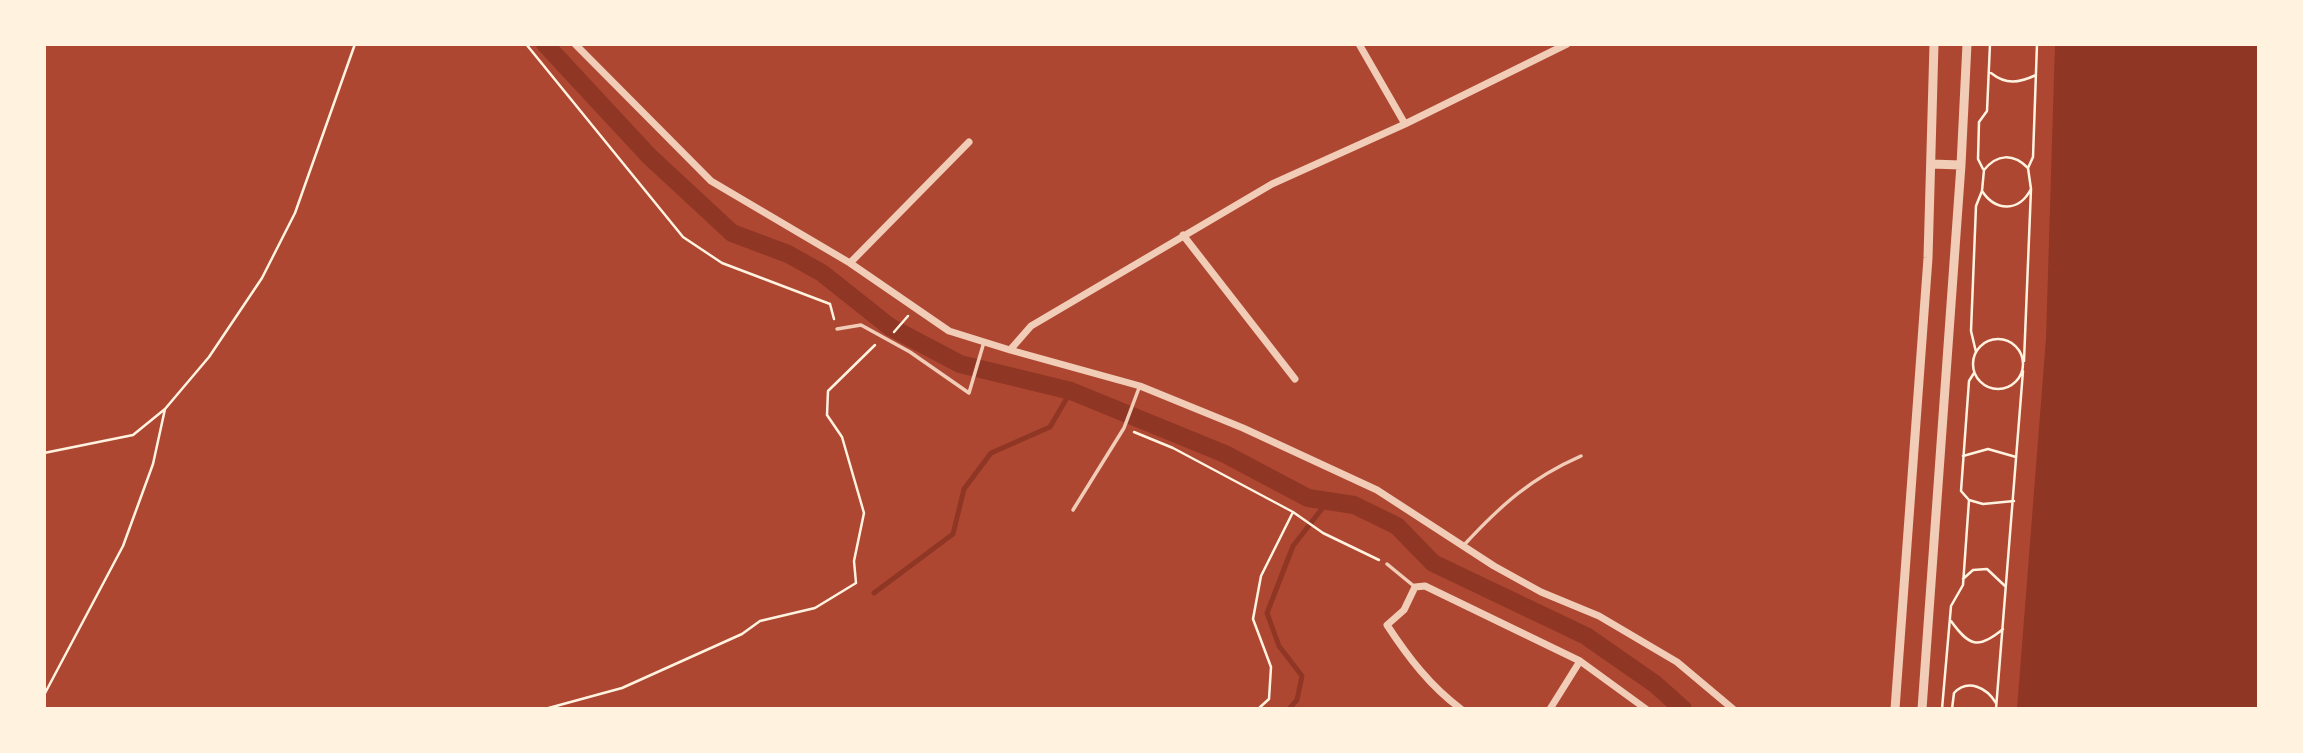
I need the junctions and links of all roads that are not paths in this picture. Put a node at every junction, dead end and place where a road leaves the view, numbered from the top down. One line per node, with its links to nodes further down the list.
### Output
1 (575, 44): 11 (street)
2 (1359, 44): 6 (street)
3 (1567, 44): 6 (street)
4 (1934, 44): 8 (street)
5 (1967, 44): 9 (street)
6 (1405, 124): 10 (street)
7 (969, 142): 11 (street)
8 (1931, 164): 9 (street); 27 (street)
9 (1961, 166): 28 (street)
10 (1183, 235): 14 (street); 15 (street)
11 (850, 263): 13 (street)
12 (836, 329): 13 (lane)
13 (984, 342): 14 (street)
14 (1010, 351): 16 (street)
15 (1295, 379)
16 (1140, 386): 18 (lane); 19 (street)
17 (1581, 456): 19 (lane)
18 (1073, 510)
19 (1464, 545): 26 (street)
20 (1387, 564): 21 (lane)
21 (1415, 587): 22 (street); 23 (street)
22 (1580, 662): 24 (street); 25 (street)
23 (1461, 709)
24 (1550, 709)
25 (1646, 709)
26 (1733, 709)
27 (1895, 709)
28 (1922, 709)

